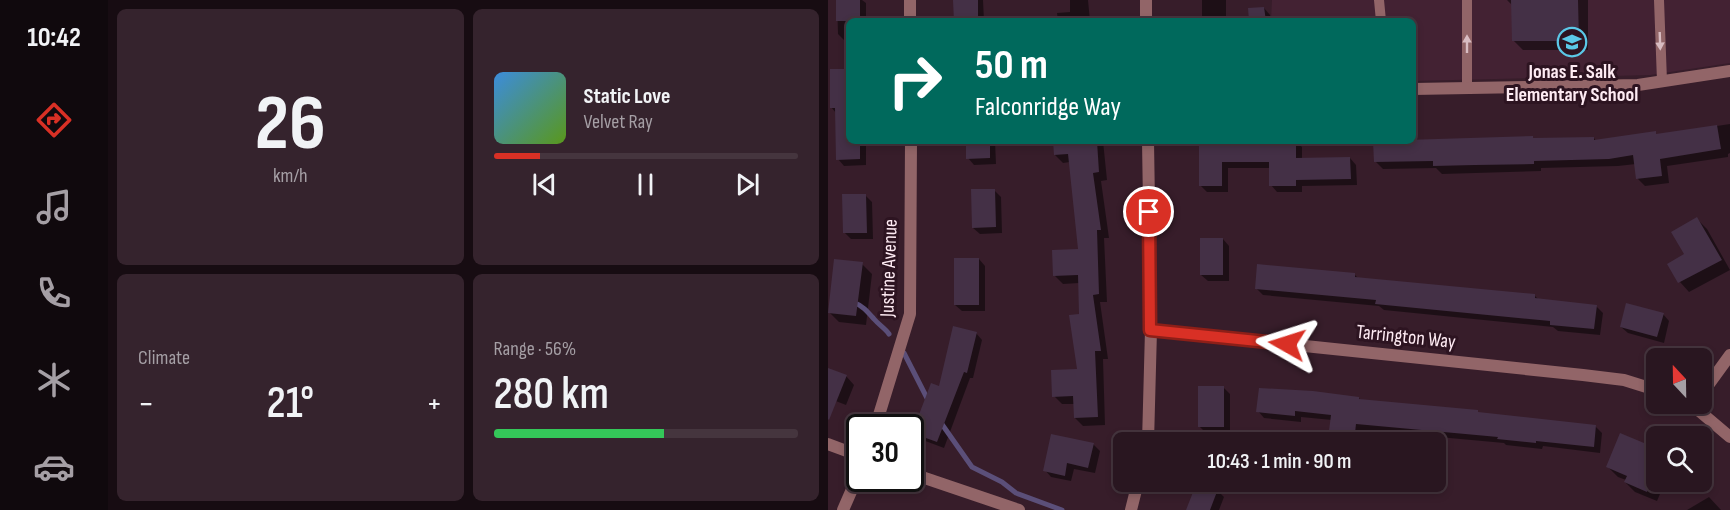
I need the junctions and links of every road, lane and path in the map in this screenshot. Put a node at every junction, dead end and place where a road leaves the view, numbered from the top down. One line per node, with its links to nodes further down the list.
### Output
1 (910, 0): 6 (street)
2 (1146, 0): 7 (street)
3 (1380, 0): 8 (lane)
4 (1467, 0): 11 (lane, one-way to 4)
5 (1659, 0): 10 (lane, one-way to 10)
6 (910, 18)
7 (1146, 18)
8 (1381, 18)
9 (1730, 71): 10 (street)
10 (1662, 81): 11 (street)
11 (1467, 88): 12 (street)
12 (1416, 89)
13 (911, 144): 19 (street, Justine Avenue)
14 (1148, 144): 15 (street)
15 (1150, 330): 18 (street, Tarrington Way); 21 (street)
16 (1730, 355): 17 (street)
17 (1712, 379)
18 (1646, 387)
19 (879, 414)
20 (1707, 414): 22 (street)
21 (1148, 432)
22 (1730, 437)
23 (828, 444): 24 (street)
24 (846, 451)
25 (924, 478): 29 (street)
26 (851, 492): 28 (street)
27 (1136, 492): 30 (street)
28 (843, 510)
29 (1019, 510)
30 (1131, 510)

